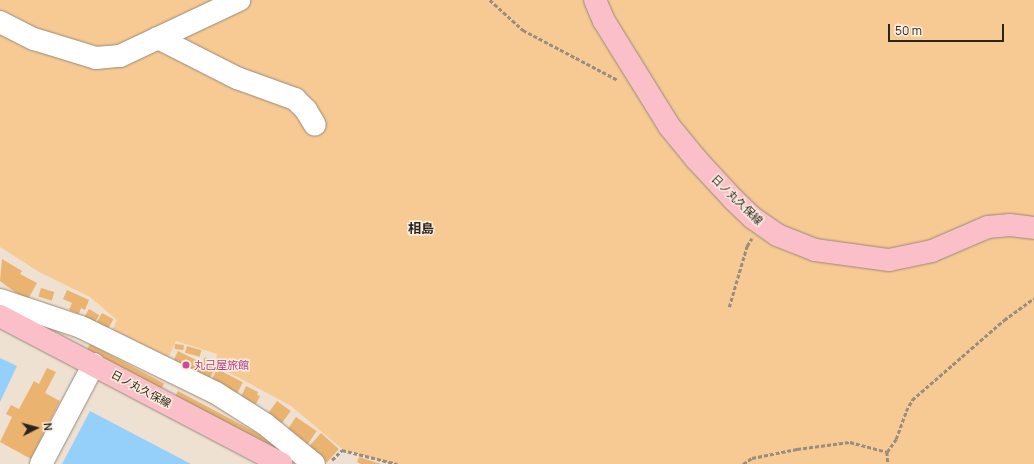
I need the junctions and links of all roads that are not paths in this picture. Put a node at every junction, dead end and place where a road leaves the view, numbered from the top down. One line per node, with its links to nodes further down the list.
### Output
1 (240, 0): 4 (street)
2 (595, 0): 6 (main road, 日ノ丸久保線)
3 (0, 22): 4 (street)
4 (158, 38): 5 (street)
5 (315, 125)
6 (1034, 228)
7 (0, 300): 12 (street)
8 (0, 316): 9 (main road, 日ノ丸久保線)
9 (94, 364): 10 (street); 11 (main road, 日ノ丸久保線)
10 (41, 464)
11 (282, 464)
12 (314, 464)

